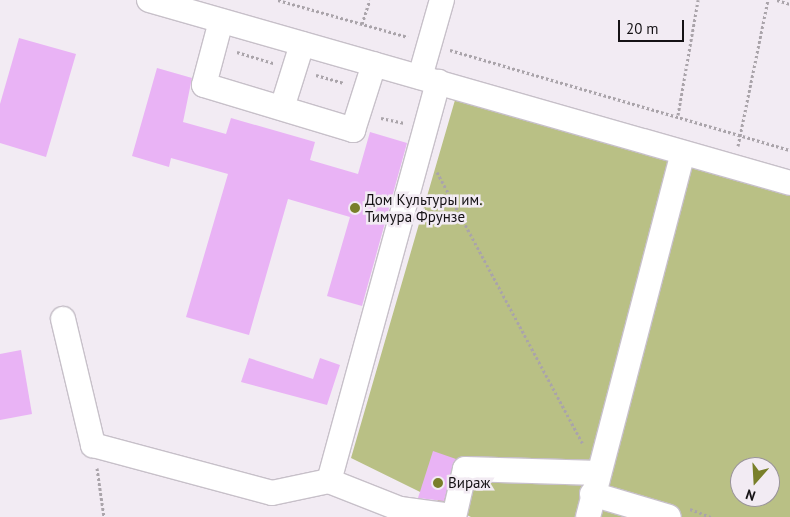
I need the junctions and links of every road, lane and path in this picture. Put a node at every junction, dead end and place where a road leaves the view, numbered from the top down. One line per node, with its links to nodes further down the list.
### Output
1 (149, 0): 9 (street)
2 (280, 0): 10 (path)
3 (370, 0): 10 (path)
4 (442, 0): 12 (street)
5 (698, 0): 17 (path)
6 (768, 0): 18 (path)
7 (777, 0): 8 (path)
8 (790, 4)
9 (222, 21): 11 (street); 15 (street)
10 (362, 24): 12 (path)
11 (302, 44): 13 (street); 15 (street)
12 (429, 44): 14 (street); 17 (path)
13 (374, 64): 14 (street); 16 (street)
14 (429, 80): 19 (street); 21 (street)
15 (282, 108): 16 (street)
16 (358, 113): 19 (path)
17 (678, 115): 18 (path)
18 (738, 134): 20 (path); 22 (path)
19 (421, 143): 26 (street); 27 (path)
20 (790, 150)
21 (683, 153): 22 (street); 27 (street)
22 (738, 169): 23 (street)
23 (790, 183)
24 (63, 319): 25 (street)
25 (93, 445): 26 (street); 29 (path)
26 (329, 481): 28 (street)
27 (595, 483): 28 (street); 30 (street); 31 (street)
28 (453, 516)
29 (104, 517)
30 (588, 517)
31 (669, 517)

